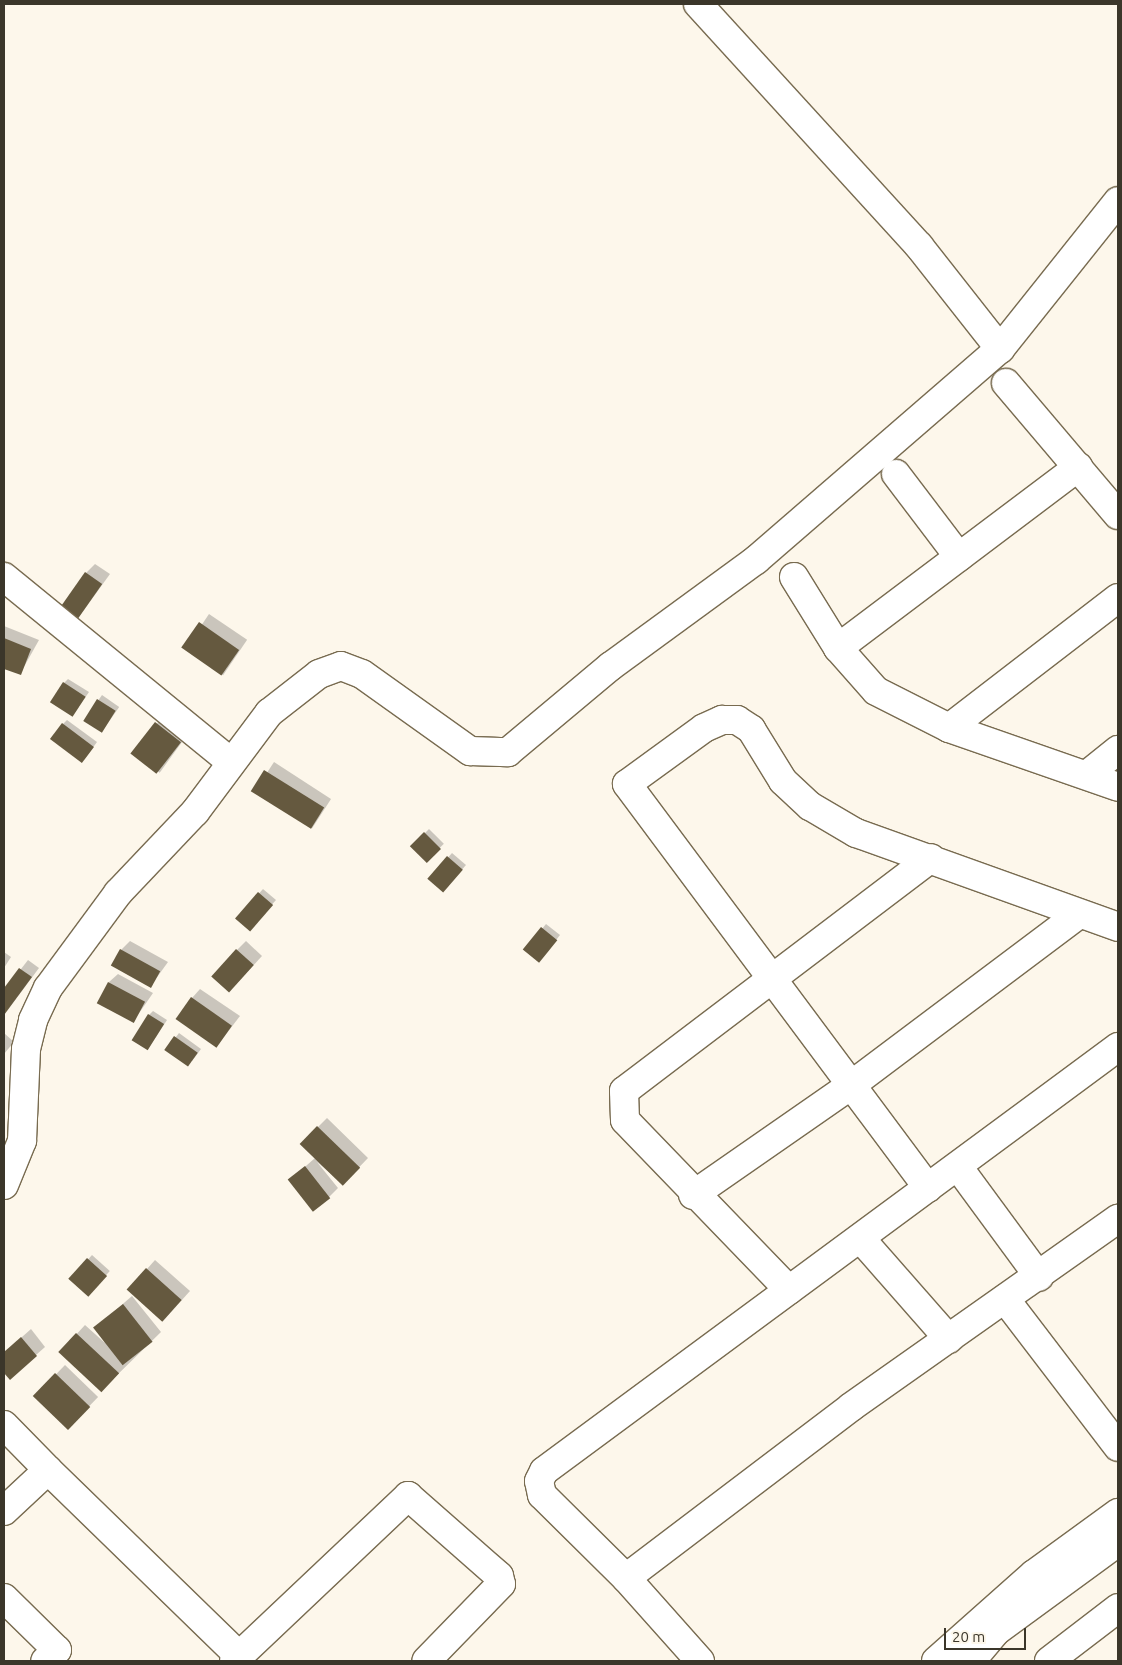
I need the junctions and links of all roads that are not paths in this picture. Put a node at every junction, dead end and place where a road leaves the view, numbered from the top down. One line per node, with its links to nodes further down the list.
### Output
1 (698, 4): 3 (street)
2 (1118, 201): 3 (street)
3 (1000, 349): 15 (street)
4 (1006, 383): 5 (street)
5 (1078, 467): 7 (street); 8 (street)
6 (896, 474): 8 (street)
7 (1118, 514)
8 (959, 557): 12 (street)
9 (4, 577): 15 (street)
10 (794, 577): 12 (street)
11 (1118, 598): 13 (street)
12 (838, 648): 13 (street)
13 (949, 728): 16 (street)
14 (1118, 750): 16 (street)
15 (230, 761): 25 (street)
16 (1087, 775): 17 (street)
17 (1118, 787)
18 (931, 858): 19 (street); 21 (street); 21 (street)
19 (1079, 914): 20 (street); 23 (street)
20 (1118, 927)
21 (774, 977): 23 (street); 27 (street)
22 (1118, 1047): 24 (street)
23 (850, 1086): 26 (street); 27 (street)
24 (959, 1168): 26 (street); 30 (street)
25 (4, 1185)
26 (928, 1188): 29 (street)
27 (693, 1195): 31 (street)
28 (1118, 1219): 30 (street)
29 (861, 1239): 31 (street); 33 (street)
30 (1039, 1277): 32 (street)
31 (788, 1290): 40 (street)
32 (1005, 1299): 33 (street); 35 (street)
33 (949, 1339): 40 (street)
34 (4, 1425): 36 (street)
35 (1118, 1446)
36 (48, 1470): 37 (street); 44 (street)
37 (4, 1512)
38 (1118, 1513): 47 (street)
39 (1118, 1542): 48 (street)
40 (626, 1578): 46 (street)
41 (4, 1598): 43 (street)
42 (1118, 1608): 49 (street)
43 (57, 1657)
44 (236, 1659): 45 (street)
45 (426, 1661)
46 (700, 1661)
47 (936, 1661)
48 (971, 1661)
49 (1049, 1661)

